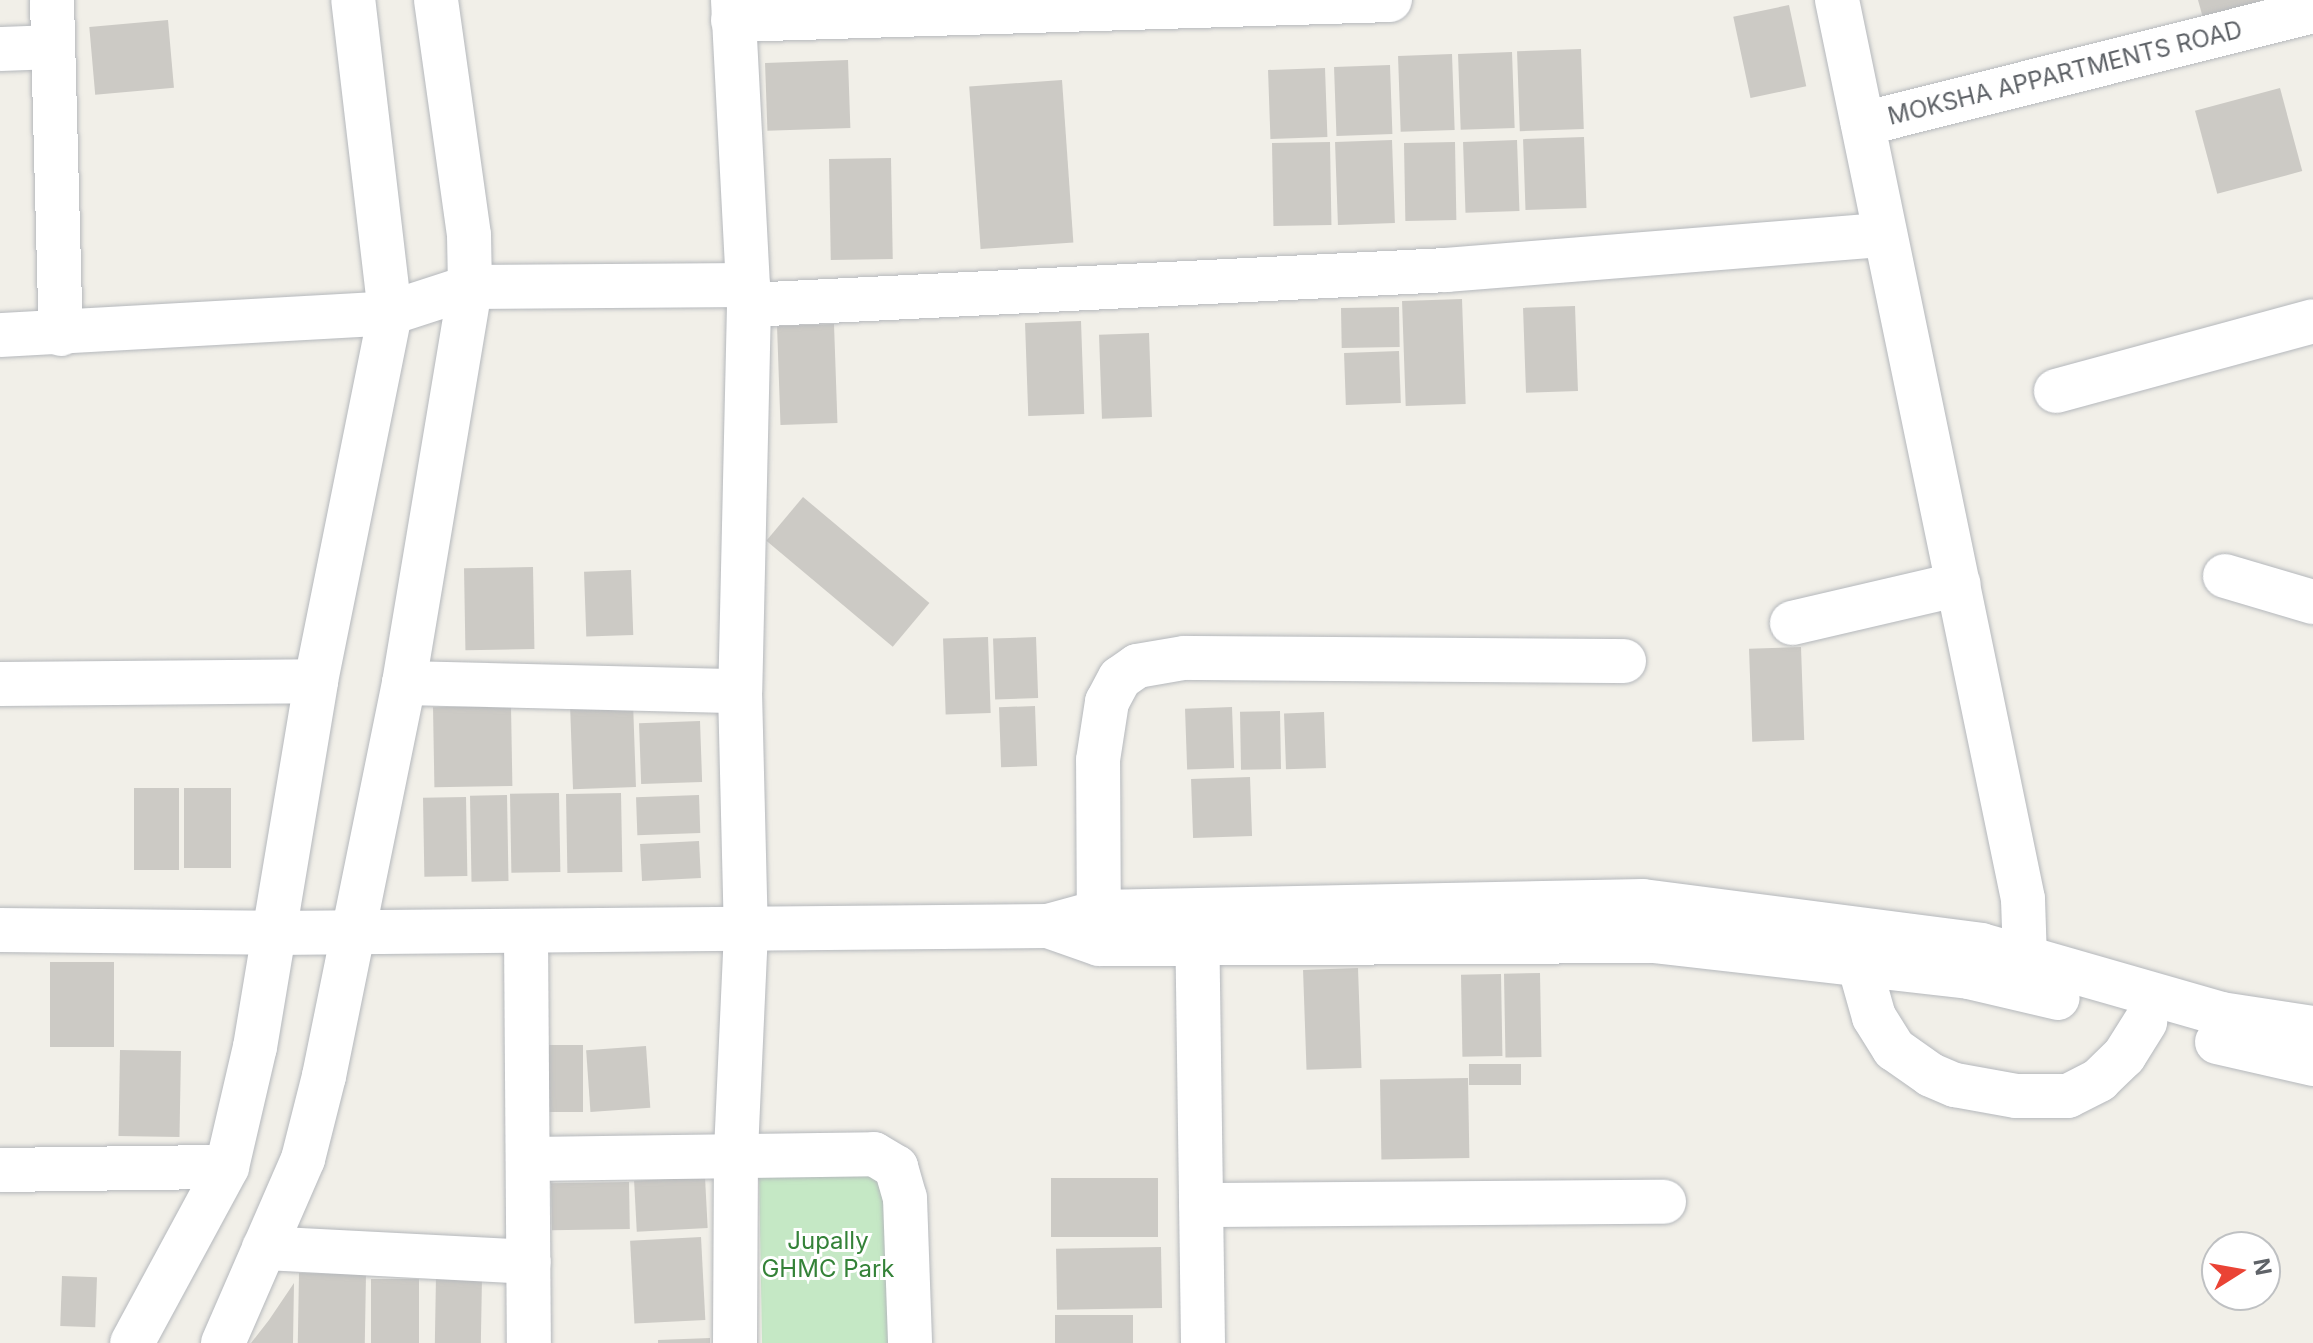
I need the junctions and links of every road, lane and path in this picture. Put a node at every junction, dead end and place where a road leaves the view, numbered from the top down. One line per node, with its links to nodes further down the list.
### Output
1 (52, 0): 8 (street)
2 (353, 0): 14 (street)
3 (436, 0): 12 (street)
4 (1390, 0): 6 (street)
5 (1837, 0): 10 (street)
6 (733, 10): 13 (street)
7 (2313, 11): 10 (street, MOKSHA APPARTMENTS ROAD)
8 (52, 47): 9 (street); 16 (street)
9 (0, 49)
10 (1863, 124): 11 (street)
11 (1884, 235): 13 (street); 20 (street)
12 (470, 287): 13 (street); 14 (street); 25 (street)
13 (748, 295): 27 (street)
14 (390, 313): 16 (street); 24 (street)
15 (2313, 321): 18 (street)
16 (61, 334): 17 (street)
17 (0, 335)
18 (2056, 391)
19 (2225, 576): 21 (street)
20 (1959, 584): 22 (street); 36 (street)
21 (2313, 602)
22 (1792, 623)
23 (1624, 661): 29 (street)
24 (316, 681): 26 (street); 34 (street)
25 (404, 683): 27 (street); 32 (street)
26 (0, 684)
27 (740, 691): 31 (street)
28 (1198, 925): 29 (street); 35 (street); 36 (street); 45 (street)
29 (1099, 928): 31 (street)
30 (0, 930): 34 (street)
31 (746, 931): 33 (street); 40 (street)
32 (354, 932): 33 (street); 34 (street); 46 (street)
33 (526, 932): 41 (street)
34 (273, 933): 42 (street)
35 (1859, 964): 36 (street); 37 (street)
36 (2022, 972): 37 (street); 38 (street)
37 (2145, 1022): 39 (street)
38 (2313, 1028)
39 (2313, 1064)
40 (736, 1154): 41 (street); 51 (street); 52 (street)
41 (530, 1159): 47 (street)
42 (227, 1167): 43 (street); 48 (street)
43 (0, 1170)
44 (1664, 1202): 45 (street)
45 (1201, 1205): 53 (street)
46 (264, 1248): 47 (street); 49 (street)
47 (529, 1262): 50 (street)
48 (132, 1343)
49 (223, 1343)
50 (529, 1343)
51 (735, 1343)
52 (910, 1343)
53 (1203, 1343)

